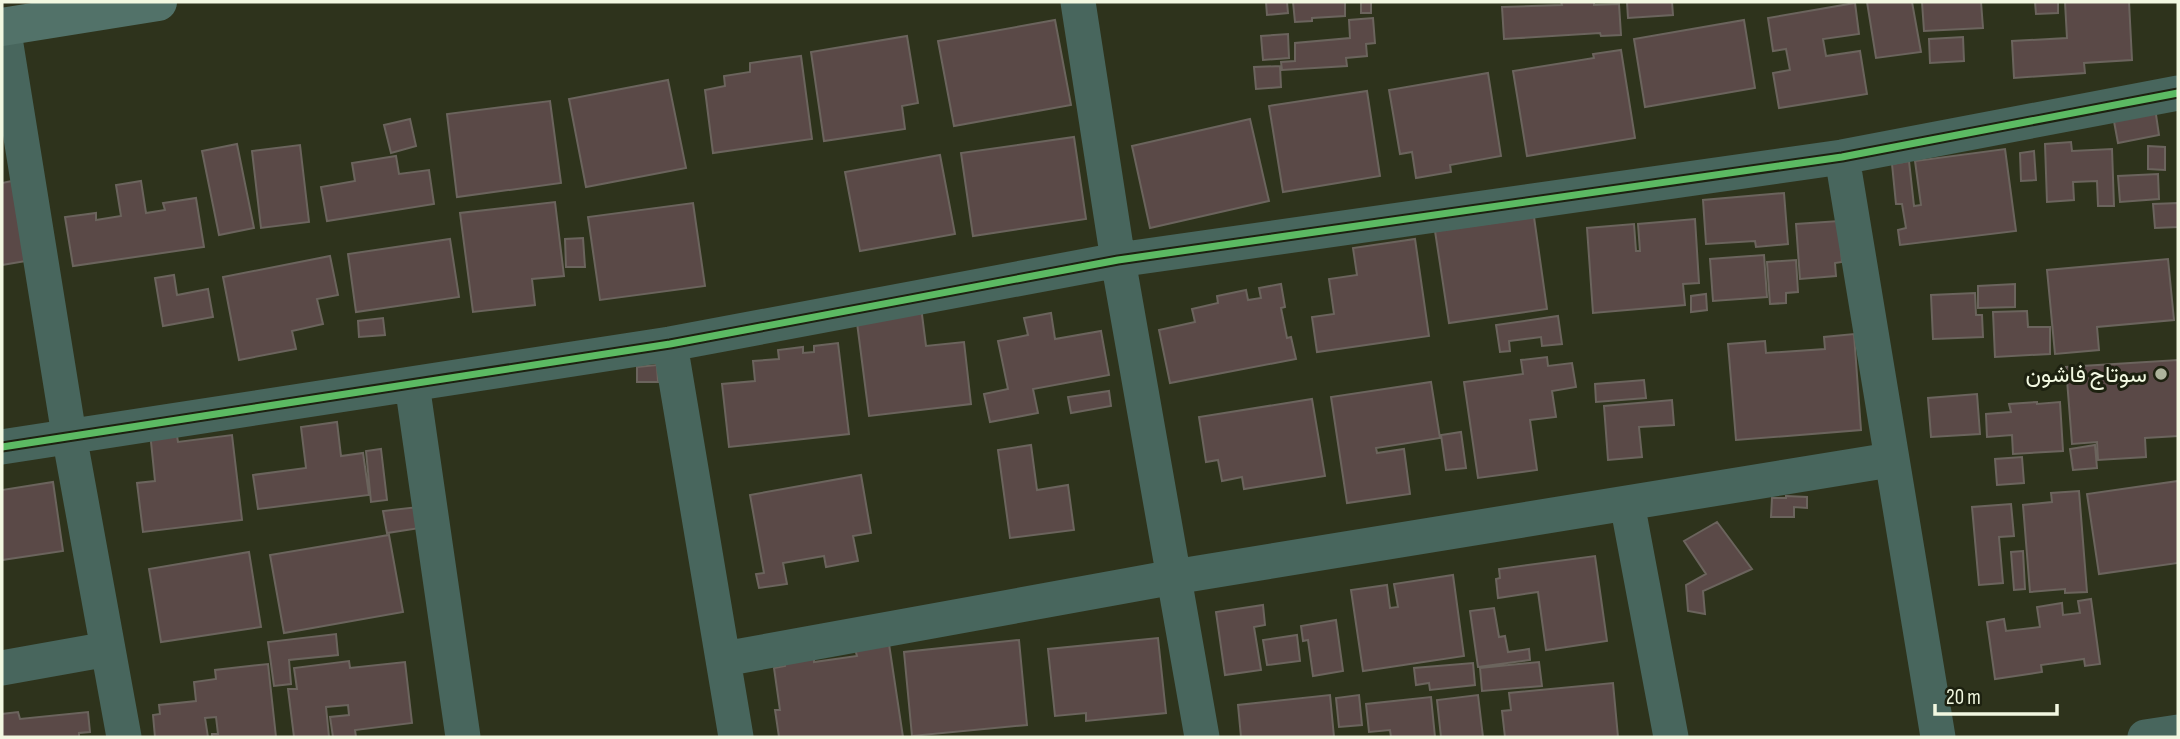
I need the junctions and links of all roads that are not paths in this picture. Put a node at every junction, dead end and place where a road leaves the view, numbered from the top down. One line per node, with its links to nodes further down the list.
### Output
1 (158, 2): 3 (street)
2 (1078, 2): 6 (street)
3 (2, 27): 9 (street)
4 (2178, 93): 5 (street)
5 (1842, 157): 6 (street); 11 (street)
6 (1118, 260): 7 (street); 13 (street)
7 (670, 344): 8 (street); 15 (street)
8 (412, 384): 9 (street); 19 (street)
9 (69, 435): 10 (street); 14 (street)
10 (2, 447)
11 (1890, 460): 12 (street); 23 (street)
12 (1627, 503): 13 (street); 22 (street)
13 (1174, 577): 15 (street); 21 (street)
14 (108, 649): 16 (street); 18 (street)
15 (724, 659): 20 (street)
16 (2, 667)
17 (2178, 732): 24 (street)
18 (124, 737)
19 (463, 737)
20 (736, 737)
21 (1202, 737)
22 (1671, 737)
23 (1938, 737)
24 (2145, 737)

